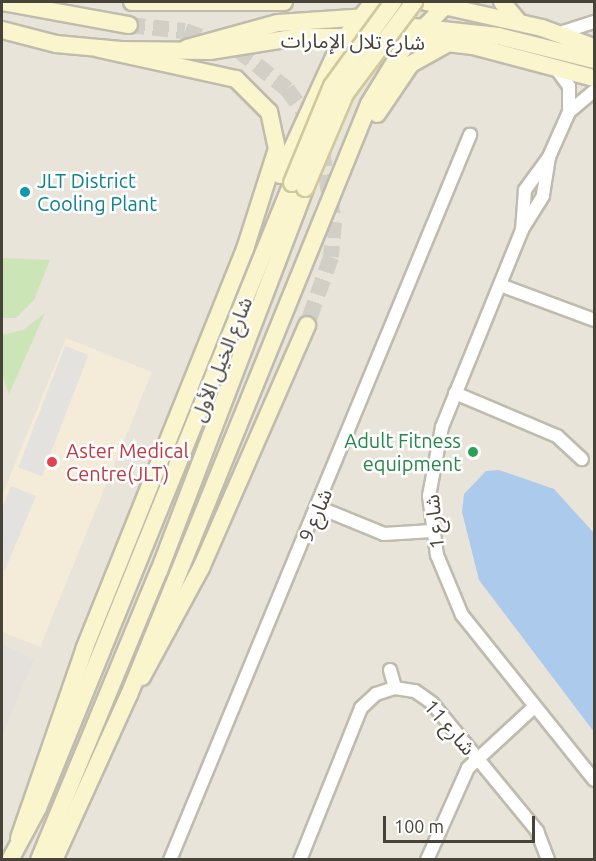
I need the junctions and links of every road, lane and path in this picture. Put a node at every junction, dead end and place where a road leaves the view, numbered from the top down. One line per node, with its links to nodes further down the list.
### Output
1 (2, 2): 16 (main road)
2 (132, 2): 11 (main road, شارع تلال الإمارات)
3 (284, 2): 11 (main road, شارع تلال الإمارات)
4 (373, 2): 13 (main road)
5 (381, 2): 18 (main road)
6 (388, 2): 18 (main road)
7 (393, 2): 34 (main road, شارع الخيل الأول, bridge)
8 (414, 2): 34 (main road, شارع الخيل الأول, bridge)
9 (426, 2): 12 (main road, شارع تلال الإمارات)
10 (502, 2): 14 (main road)
11 (220, 3)
12 (447, 3): 14 (main road, شارع تلال الإمارات); 18 (main road, شارع تلال الإمارات); 19 (main road)
13 (359, 11): 18 (main road, شارع تلال الإمارات); 21 (main road); 24 (main road, شارع تلال الإمارات)
14 (520, 22): 20 (main road, شارع تلال الإمارات)
15 (594, 22): 20 (street)
16 (129, 25)
17 (2, 30): 25 (main road, شارع تلال الإمارات)
18 (399, 30): 19 (main road, شارع تلال الإمارات); 21 (main road, شارع تلال الإمارات); 32 (main road)
19 (427, 33): 22 (main road, شارع تلال الإمارات); 26 (main road)
20 (560, 33): 23 (main road, شارع تلال الإمارات)
21 (345, 37): 24 (main road, شارع تلال الإمارات); 36 (main road)
22 (447, 44): 27 (main road, شارع تلال الإمارات); 32 (main road)
23 (594, 47)
24 (186, 48): 25 (main road, شارع تلال الإمارات)
25 (99, 49): 36 (main road)
26 (594, 60)
27 (553, 65): 28 (main road, شارع تلال الإمارات); 30 (street)
28 (594, 78)
29 (594, 91): 30 (street)
30 (569, 112): 33 (street)
31 (470, 135): 42 (street, شارع 9)
32 (350, 154): 46 (main road)
33 (549, 157): 35 (street); 35 (street)
34 (299, 185): 50 (main road, شارع الخيل الأول); 52 (main road, شارع الخيل الأول)
35 (522, 230): 37 (street, شارع 1)
36 (245, 249): 50 (main road)
37 (500, 285): 38 (street); 40 (street, شارع 1)
38 (594, 320)
39 (307, 325): 46 (main road)
40 (455, 393): 41 (street); 43 (street, شارع 1)
41 (582, 459)
42 (318, 507): 43 (street); 54 (street, شارع 9)
43 (432, 531): 47 (street, شارع 1)
44 (390, 670): 45 (street)
45 (395, 688): 48 (street, شارع 11); 55 (street)
46 (129, 694): 53 (main road)
47 (534, 707): 48 (street); 49 (street, شارع 1)
48 (477, 758): 56 (street); 57 (street, شارع 11)
49 (594, 780)
50 (19, 838): 51 (main road, شارع الخيل الأول)
51 (10, 860)
52 (39, 860)
53 (54, 860)
54 (170, 860)
55 (300, 860)
56 (427, 860)
57 (548, 860)

